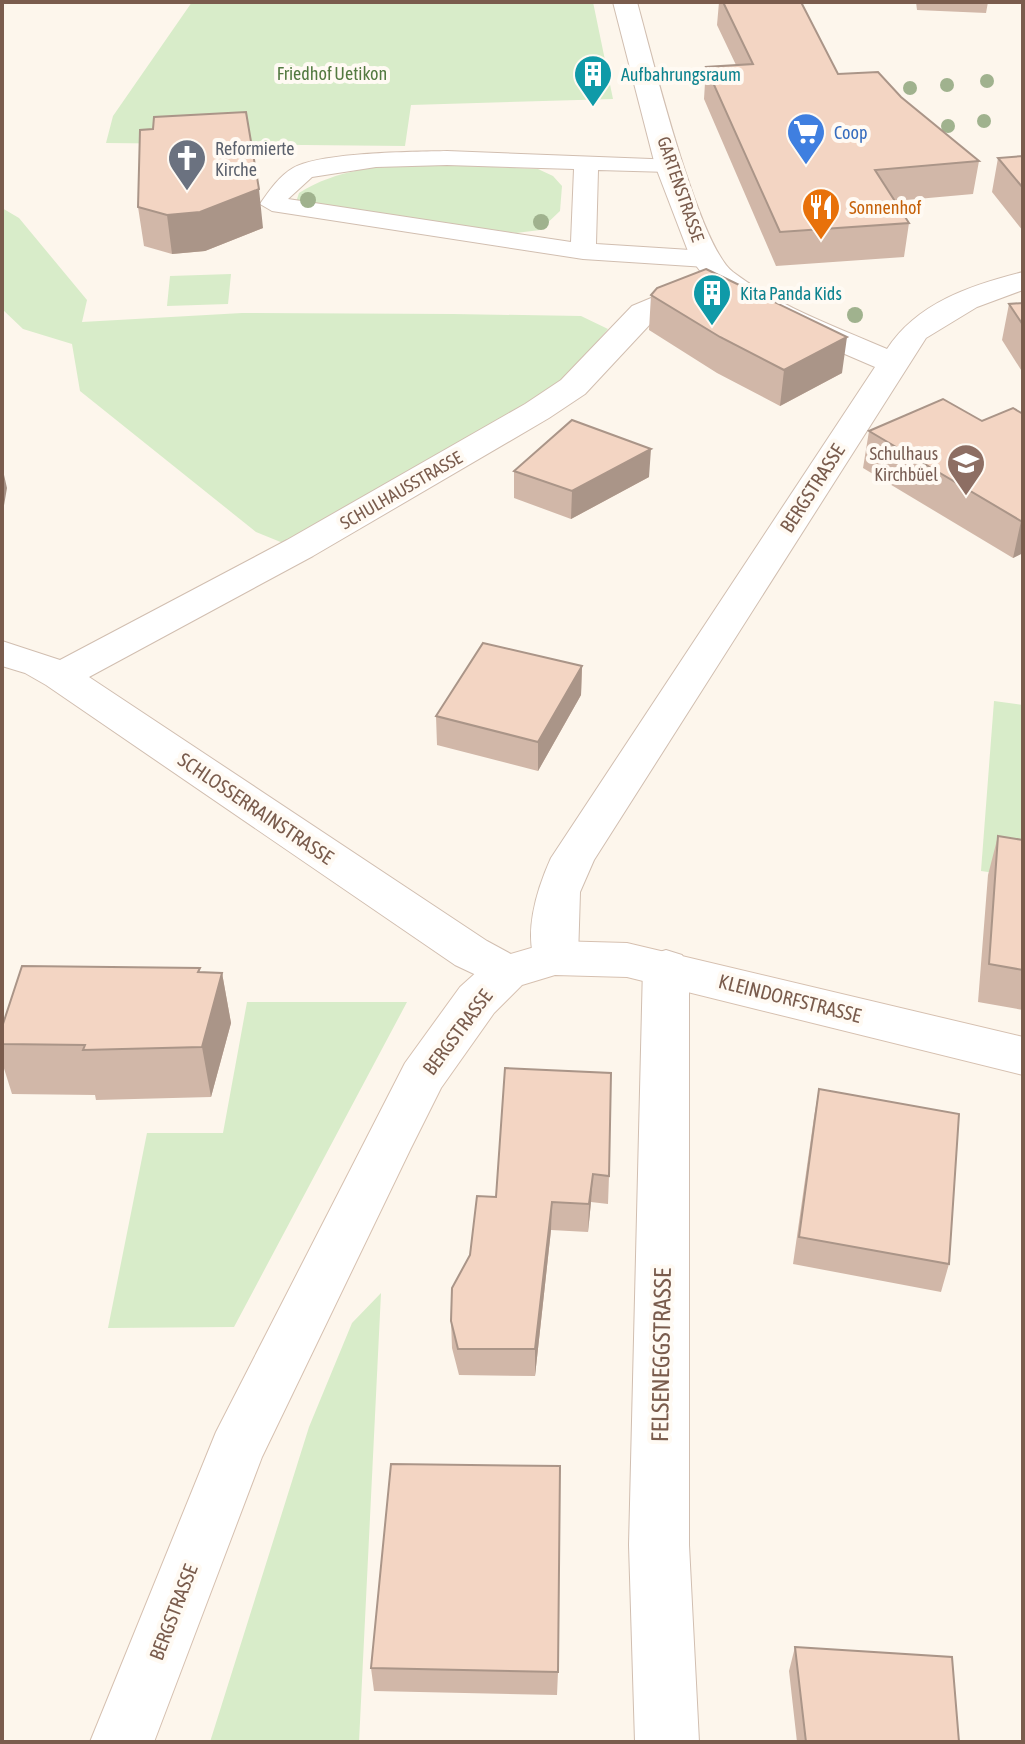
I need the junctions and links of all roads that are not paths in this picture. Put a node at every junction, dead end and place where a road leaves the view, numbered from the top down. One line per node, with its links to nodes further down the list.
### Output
1 (625, 2): 3 (street, GARTENSTRASSE)
2 (586, 163): 3 (lane); 4 (lane); 4 (lane)
3 (669, 165): 5 (street, GARTENSTRASSE)
4 (583, 251): 5 (lane)
5 (713, 268): 7 (street); 9 (street, SCHULHAUSSTRASSE)
6 (1023, 281): 7 (street, BERGSTRASSE)
7 (894, 364): 10 (street, BERGSTRASSE)
8 (2, 653): 9 (street, SCHLOSSERRAINSTRASSE)
9 (60, 676): 10 (street, SCHLOSSERRAINSTRASSE)
10 (530, 965): 11 (street, KLEINDORFSTRASSE); 13 (street, BERGSTRASSE)
11 (666, 967): 12 (street, KLEINDORFSTRASSE); 14 (street, FELSENEGGSTRASSE)
12 (1023, 1056)
13 (122, 1742)
14 (667, 1742)

